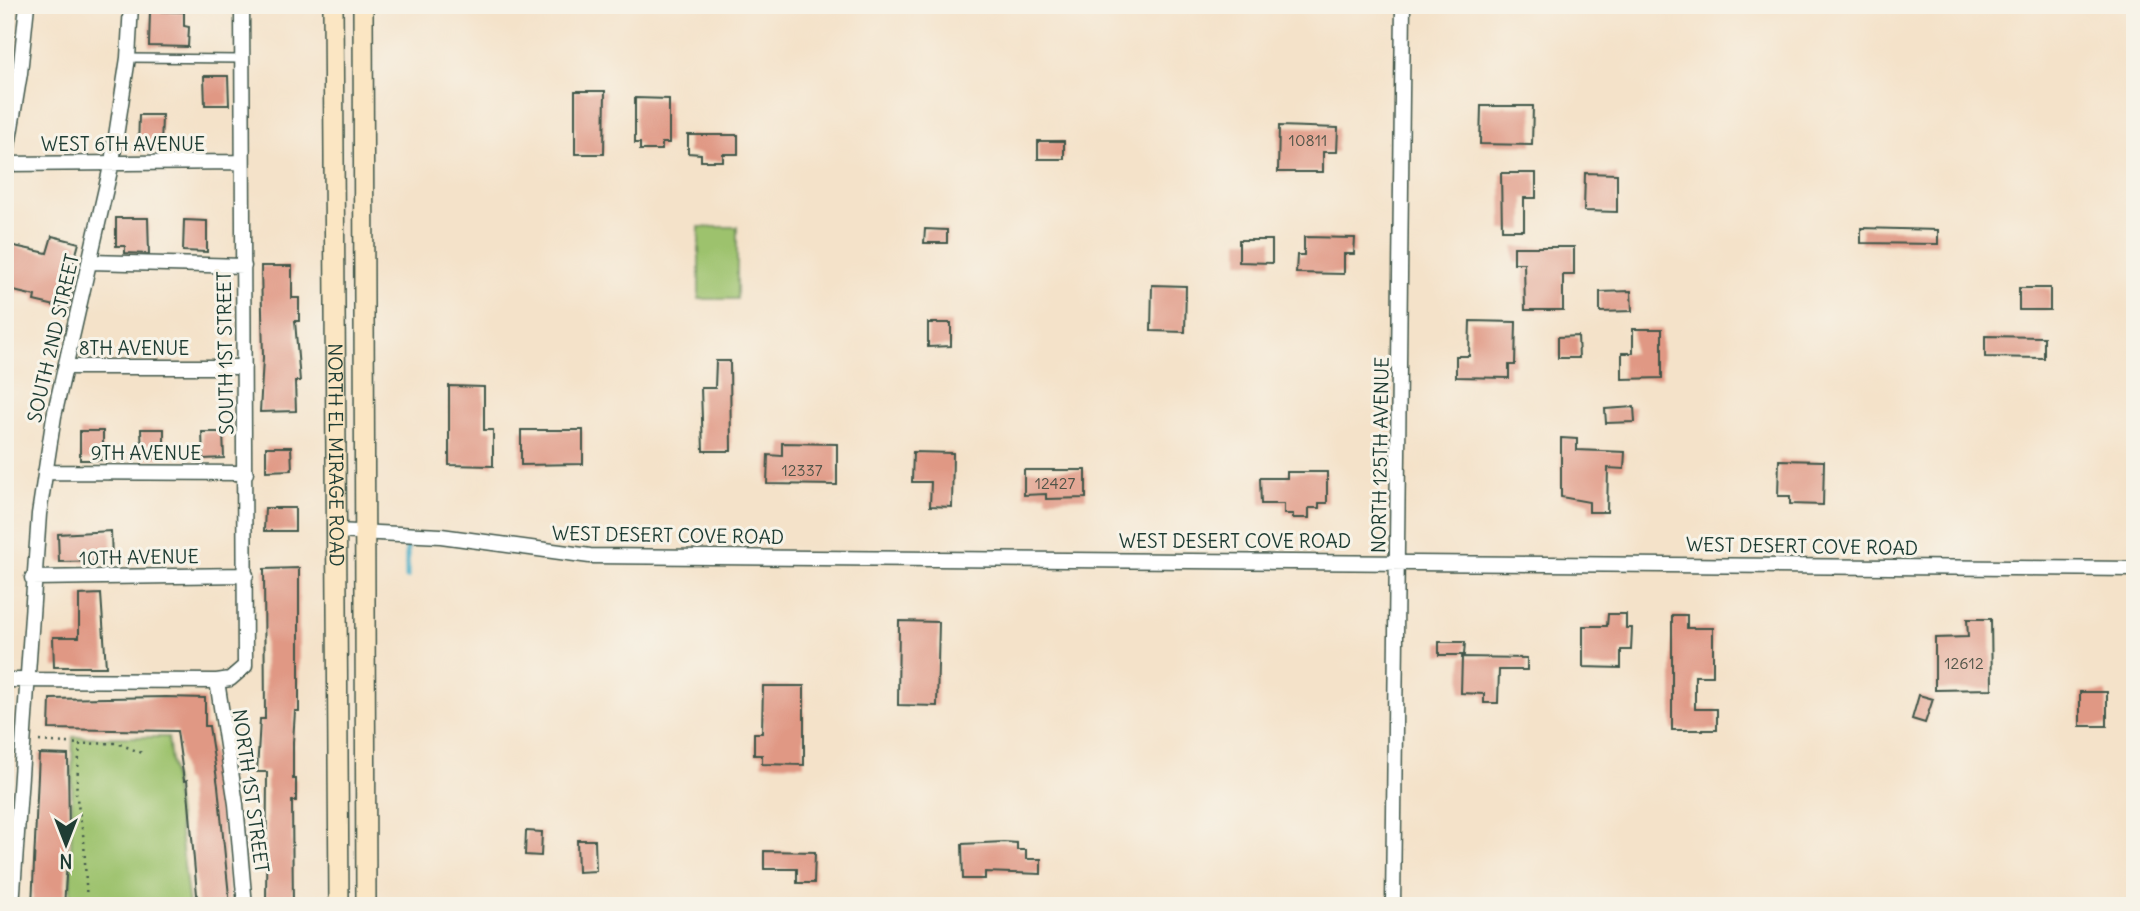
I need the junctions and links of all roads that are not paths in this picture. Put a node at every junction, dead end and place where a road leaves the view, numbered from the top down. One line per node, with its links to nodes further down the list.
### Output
1 (27, 5): 11 (street)
2 (131, 5): 7 (street, SOUTH 2ND STREET)
3 (242, 5): 8 (street, SOUTH 1ST STREET)
4 (333, 5): 18 (main road, NORTH EL MIRAGE ROAD)
5 (363, 5): 19 (main road, NORTH EL MIRAGE ROAD)
6 (1403, 5): 20 (street, NORTH 125TH AVENUE)
7 (128, 58): 8 (lane); 9 (street, SOUTH 2ND STREET)
8 (243, 60): 10 (street, SOUTH 1ST STREET)
9 (112, 162): 10 (street, WEST 6TH AVENUE); 11 (street, WEST 6TH AVENUE); 12 (street, SOUTH 2ND STREET)
10 (242, 162): 13 (street, SOUTH 1ST STREET)
11 (5, 164)
12 (90, 262): 13 (street); 14 (street, SOUTH 2ND STREET)
13 (244, 266): 15 (street, SOUTH 1ST STREET)
14 (65, 367): 15 (street, 8TH AVENUE); 16 (street, SOUTH 2ND STREET)
15 (244, 367): 17 (street, SOUTH 1ST STREET)
16 (45, 472): 17 (street, 9TH AVENUE); 23 (street, SOUTH 2ND STREET)
17 (246, 473): 22 (street, SOUTH 1ST STREET)
18 (336, 531): 19 (street, WEST DESERT COVE ROAD); 29 (main road, NORTH EL MIRAGE ROAD)
19 (364, 532): 20 (street, WEST DESERT COVE ROAD); 30 (main road, NORTH EL MIRAGE ROAD)
20 (1398, 562): 21 (street, WEST DESERT COVE ROAD); 31 (street, NORTH 125TH AVENUE)
21 (2135, 569)
22 (246, 575): 23 (street, 10TH AVENUE); 26 (street, SOUTH 1ST STREET)
23 (32, 578): 25 (street, SOUTH 2ND STREET)
24 (5, 680): 25 (street)
25 (26, 680): 26 (street); 27 (street, SOUTH 2ND STREET)
26 (217, 681): 28 (street, NORTH 1ST STREET)
27 (12, 906)
28 (245, 906)
29 (339, 906)
30 (366, 906)
31 (1393, 906)

